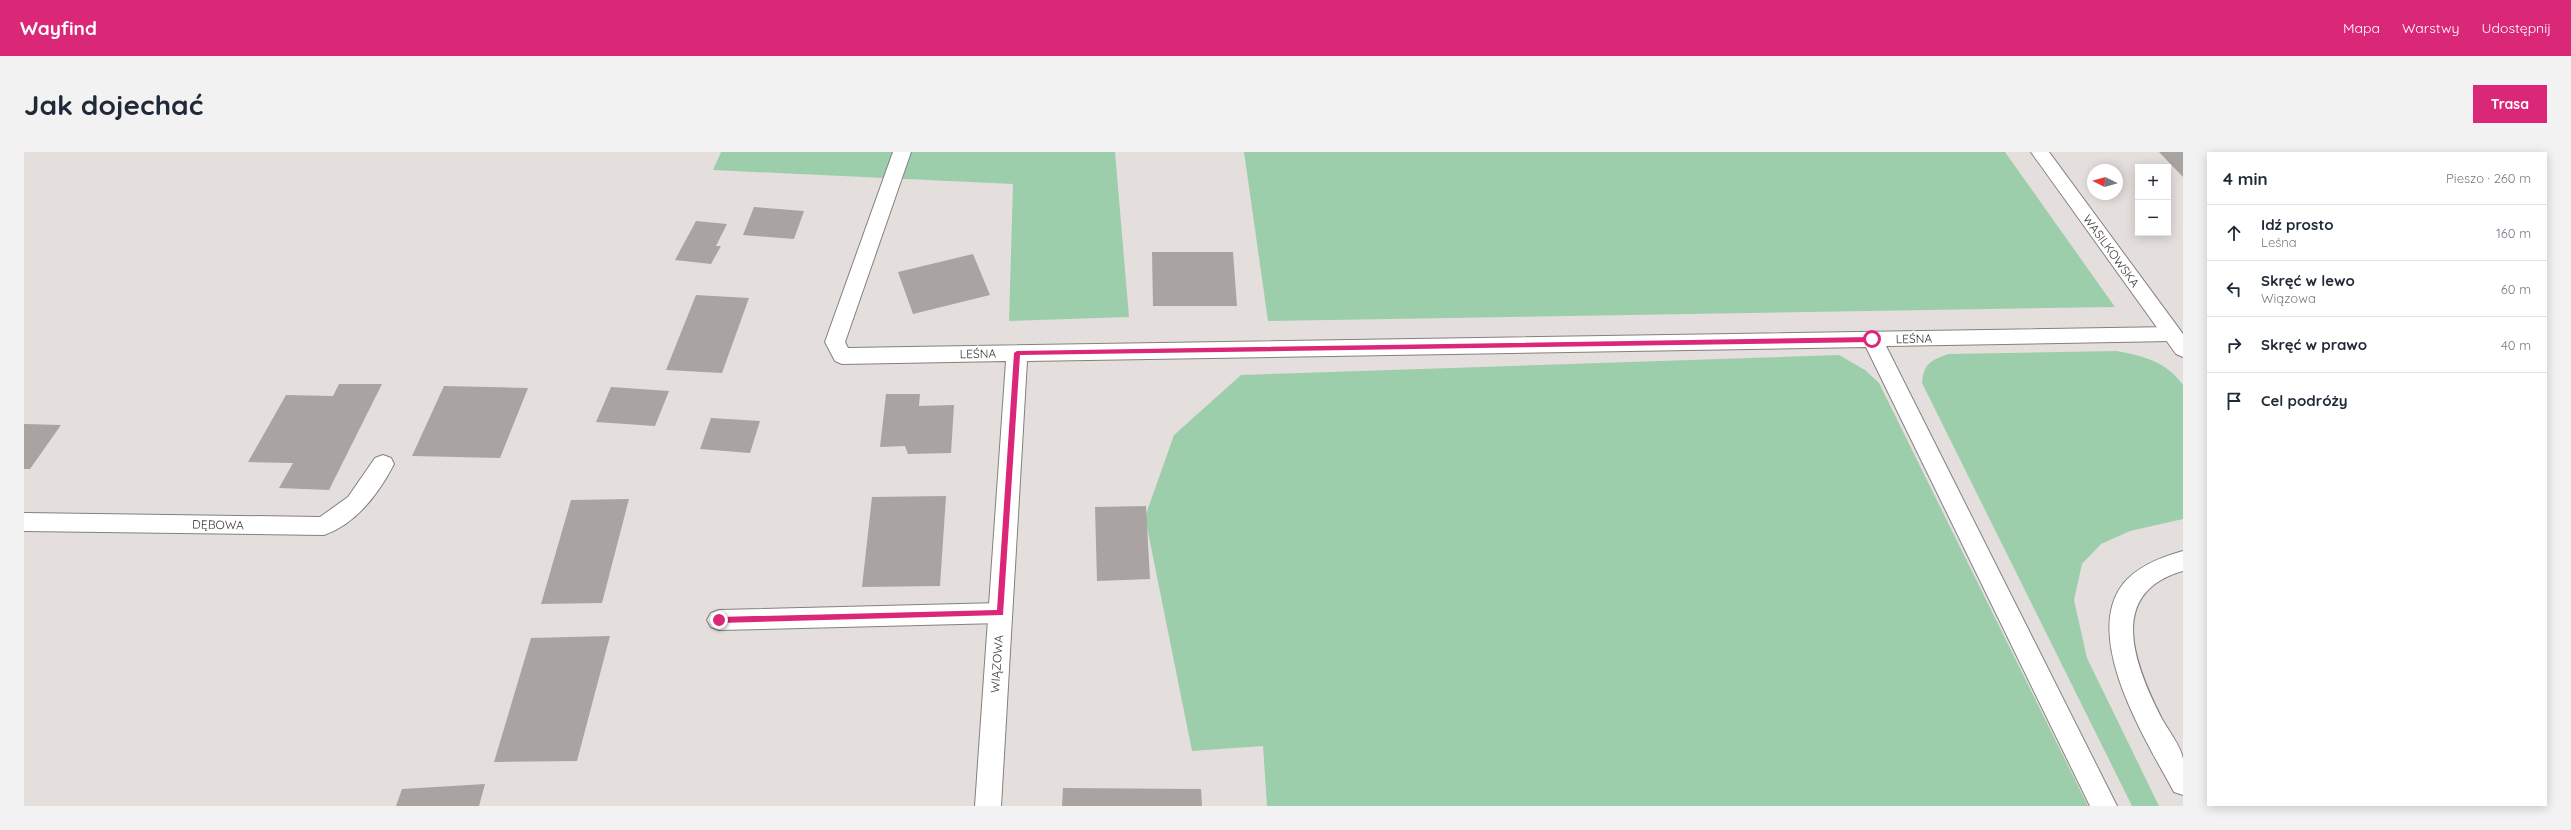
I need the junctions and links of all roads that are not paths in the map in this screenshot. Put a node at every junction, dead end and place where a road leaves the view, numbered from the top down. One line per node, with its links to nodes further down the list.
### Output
1 (902, 152): 5 (main road, LEŚNA)
2 (2040, 152): 4 (main road, WASILKOWSKA)
3 (1872, 339): 4 (main road, LEŚNA); 5 (main road, LEŚNA); 13 (main road)
4 (2177, 342)
5 (1017, 353): 9 (main road, WIĄZOWA)
6 (382, 464): 7 (main road, DĘBOWA)
7 (24, 522)
8 (2183, 561): 11 (main road)
9 (1000, 613): 10 (main road); 12 (main road, WIĄZOWA)
10 (719, 620)
11 (2183, 783)
12 (988, 806)
13 (2104, 806)

